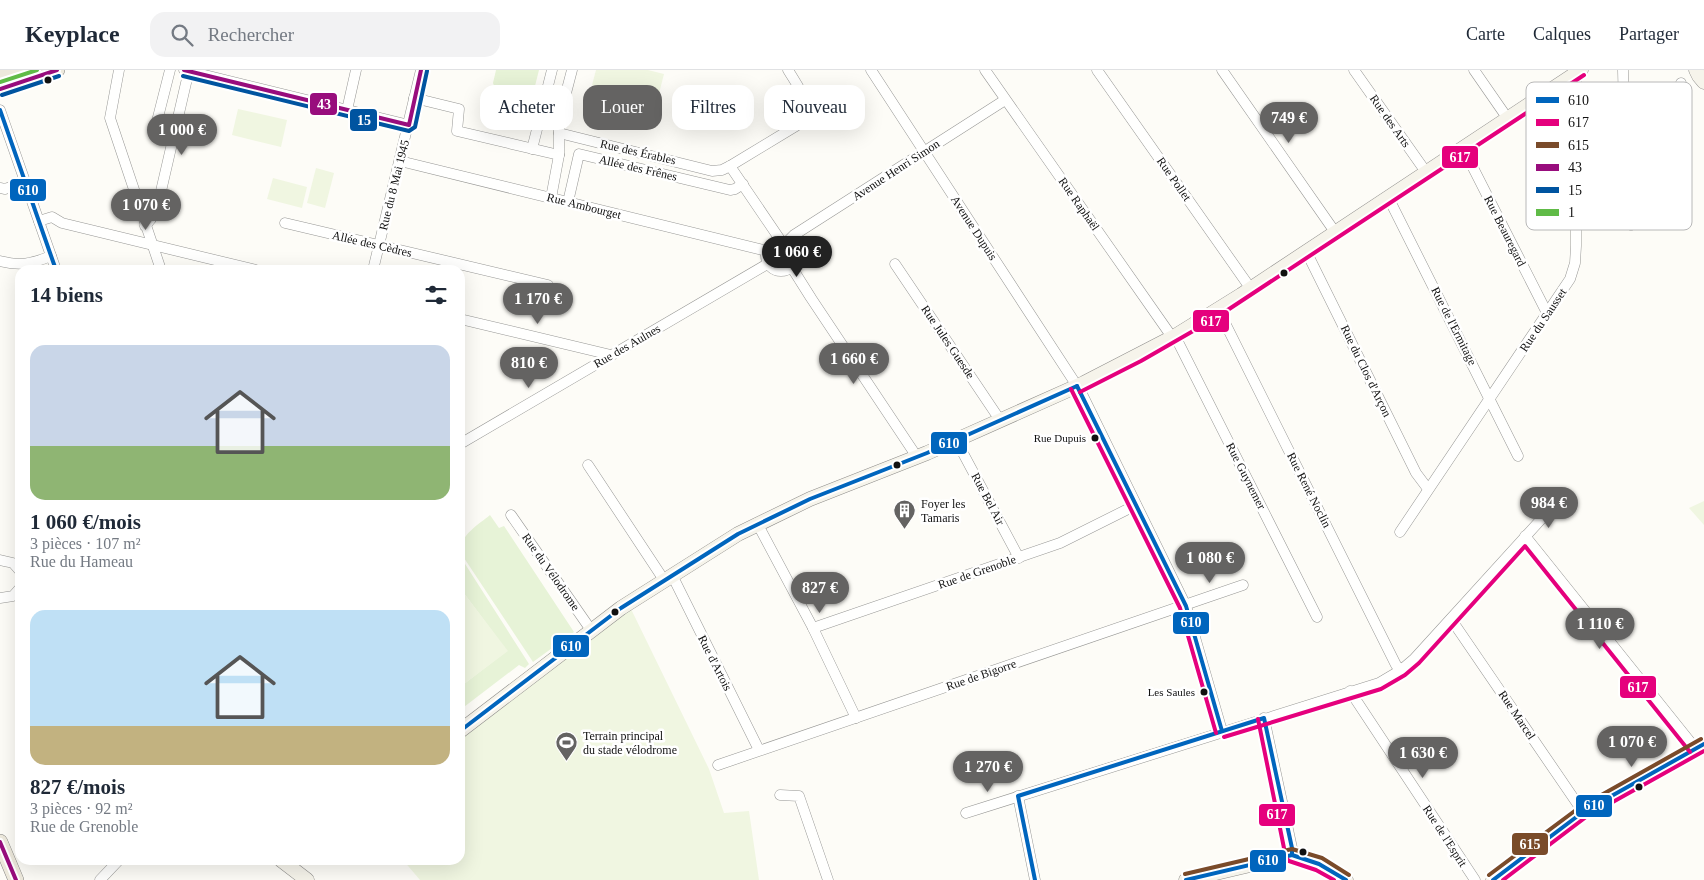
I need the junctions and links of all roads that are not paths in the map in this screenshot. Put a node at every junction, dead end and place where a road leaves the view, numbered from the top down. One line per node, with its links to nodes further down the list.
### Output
1 (21, 70): 19 (main road)
2 (57, 70): 22 (main road)
3 (119, 70): 47 (street)
4 (170, 70): 30 (street)
5 (187, 70): 27 (street); 47 (street)
6 (356, 70): 27 (street)
7 (421, 70): 23 (street, Rue du 8 Mai 1945)
8 (552, 70): 33 (street)
9 (572, 70): 31 (street)
10 (788, 70): 37 (street)
11 (871, 70): 34 (street, Avenue Dupuis)
12 (985, 70): 24 (street, Rue Raphaël)
13 (1097, 70): 67 (street, Rue Pollet)
14 (1222, 70): 49 (street)
15 (1354, 70): 38 (street, Rue des Arts)
16 (1474, 70): 28 (street)
17 (1696, 70): 21 (street)
18 (1579, 72): 20 (street)
19 (0, 76)
20 (1563, 82)
21 (1704, 82)
22 (0, 89)
23 (414, 98): 29 (street, Rue du 8 Mai 1945); 33 (street)
24 (1006, 100): 34 (street, Avenue Henri Simon); 71 (street, Rue Raphaël)
25 (1526, 106): 28 (street)
26 (0, 110): 39 (street)
27 (347, 110): 29 (street)
28 (1508, 119): 32 (street)
29 (409, 125): 36 (street, Rue du 8 Mai 1945)
30 (154, 129)
31 (559, 134): 35 (street); 37 (street, Rue des Érables)
32 (1463, 148): 38 (street); 69 (street, Rue Beauregard)
33 (532, 149): 35 (street)
34 (924, 152): 50 (street, Avenue Henri Simon); 73 (street, Avenue Dupuis)
35 (559, 155): 43 (street)
36 (400, 161): 43 (street, Rue Ambourget); 52 (street, Rue du 8 Mai 1945)
37 (730, 166): 40 (street)
38 (1426, 172): 42 (street)
39 (25, 182): 41 (street); 45 (street)
40 (743, 184): 44 (street, Allée des Frênes); 50 (street)
41 (0, 188)
42 (1388, 197): 49 (street); 74 (street, Rue de l'Ermitage)
43 (551, 198): 44 (street, Rue Ambourget)
44 (568, 202): 53 (street, Rue Ambourget)
45 (39, 221): 51 (street); 55 (street)
46 (284, 223): 52 (street, Allée des Cèdres)
47 (145, 226): 51 (street)
48 (1576, 230): 69 (street, Rue du Sausset)
49 (1335, 232): 54 (street)
50 (784, 242): 53 (street); 65 (street)
51 (152, 245): 60 (street); 61 (street)
52 (379, 246): 62 (street, Rue du 8 Mai 1945); 63 (street, Allée des Cèdres)
53 (767, 251): 57 (street)
54 (1306, 251): 67 (street); 81 (street, Rue du Clos d'Arçon)
55 (51, 256): 56 (street); 59 (street)
56 (0, 261)
57 (768, 264): 65 (street); 72 (street, Rue des Aulnes)
58 (896, 264): 75 (street, Rue Jules Guesde)
59 (54, 265)
60 (159, 265)
61 (235, 265)
62 (374, 265)
63 (464, 265)
64 (465, 265): 66 (street, Allée des Cèdres)
65 (793, 265): 79 (street)
66 (548, 284)
67 (1251, 289): 68 (street)
68 (1218, 309): 71 (street); 100 (street, Rue René Noclin)
69 (1547, 313): 74 (street, Rue du Sausset)
70 (465, 320): 72 (street)
71 (1174, 337): 73 (street); 96 (street, Rue Guynemer)
72 (611, 355): 77 (street, Rue des Aulnes)
73 (1077, 386): 75 (street); 83 (street, Avenue Dupuis)
74 (1490, 399): 78 (street, Rue de l'Ermitage); 81 (street, Rue du Sausset)
75 (1000, 420): 76 (street)
76 (956, 440): 79 (street); 88 (street, Rue Bel Air)
77 (465, 441)
78 (1518, 456)
79 (917, 457): 85 (street)
80 (588, 465): 91 (street, Rue d'Artois)
81 (1428, 489): 86 (street, Rue du Sausset)
82 (1554, 504): 87 (street)
83 (1136, 505): 88 (street, Rue de Grenoble); 95 (street, Avenue Dupuis)
84 (511, 515): 99 (street, Rue du Vélodrome)
85 (757, 523): 91 (street); 98 (street)
86 (1400, 532)
87 (1525, 536): 97 (street); 106 (street)
88 (1019, 558): 98 (street, Rue de Grenoble)
89 (0, 560): 90 (street)
90 (15, 565)
91 (668, 577): 99 (street); 107 (street, Rue d'Artois)
92 (1243, 585): 95 (street, Rue de Bigorre)
93 (15, 593): 94 (street)
94 (0, 598)
95 (1186, 606): 102 (street, Rue de Bigorre); 105 (street, Avenue Dupuis)
96 (1317, 617)
97 (1451, 618): 100 (street); 111 (street, Rue Marcel)
98 (813, 628): 102 (street)
99 (591, 630): 104 (street)
100 (1401, 670): 101 (street)
101 (1350, 691): 103 (street); 124 (street, Rue de l'Esprit)
102 (856, 718): 107 (street, Rue de Bigorre)
103 (1264, 718): 105 (street); 114 (street)
104 (465, 727)
105 (1222, 731): 110 (street)
106 (1700, 746): 111 (street)
107 (759, 750): 108 (street, Rue de Bigorre)
108 (718, 766)
109 (780, 796): 120 (street)
110 (1018, 796): 112 (street); 121 (street)
111 (1583, 812): 125 (street)
112 (966, 813)
113 (0, 842): 117 (main road)
114 (1292, 855): 122 (street); 123 (street)
115 (114, 865): 118 (street)
116 (288, 865): 119 (street)
117 (16, 880)
118 (100, 880)
119 (307, 880)
120 (828, 880)
121 (1035, 880)
122 (1186, 880)
123 (1346, 880)
124 (1475, 880)
125 (1493, 880)

